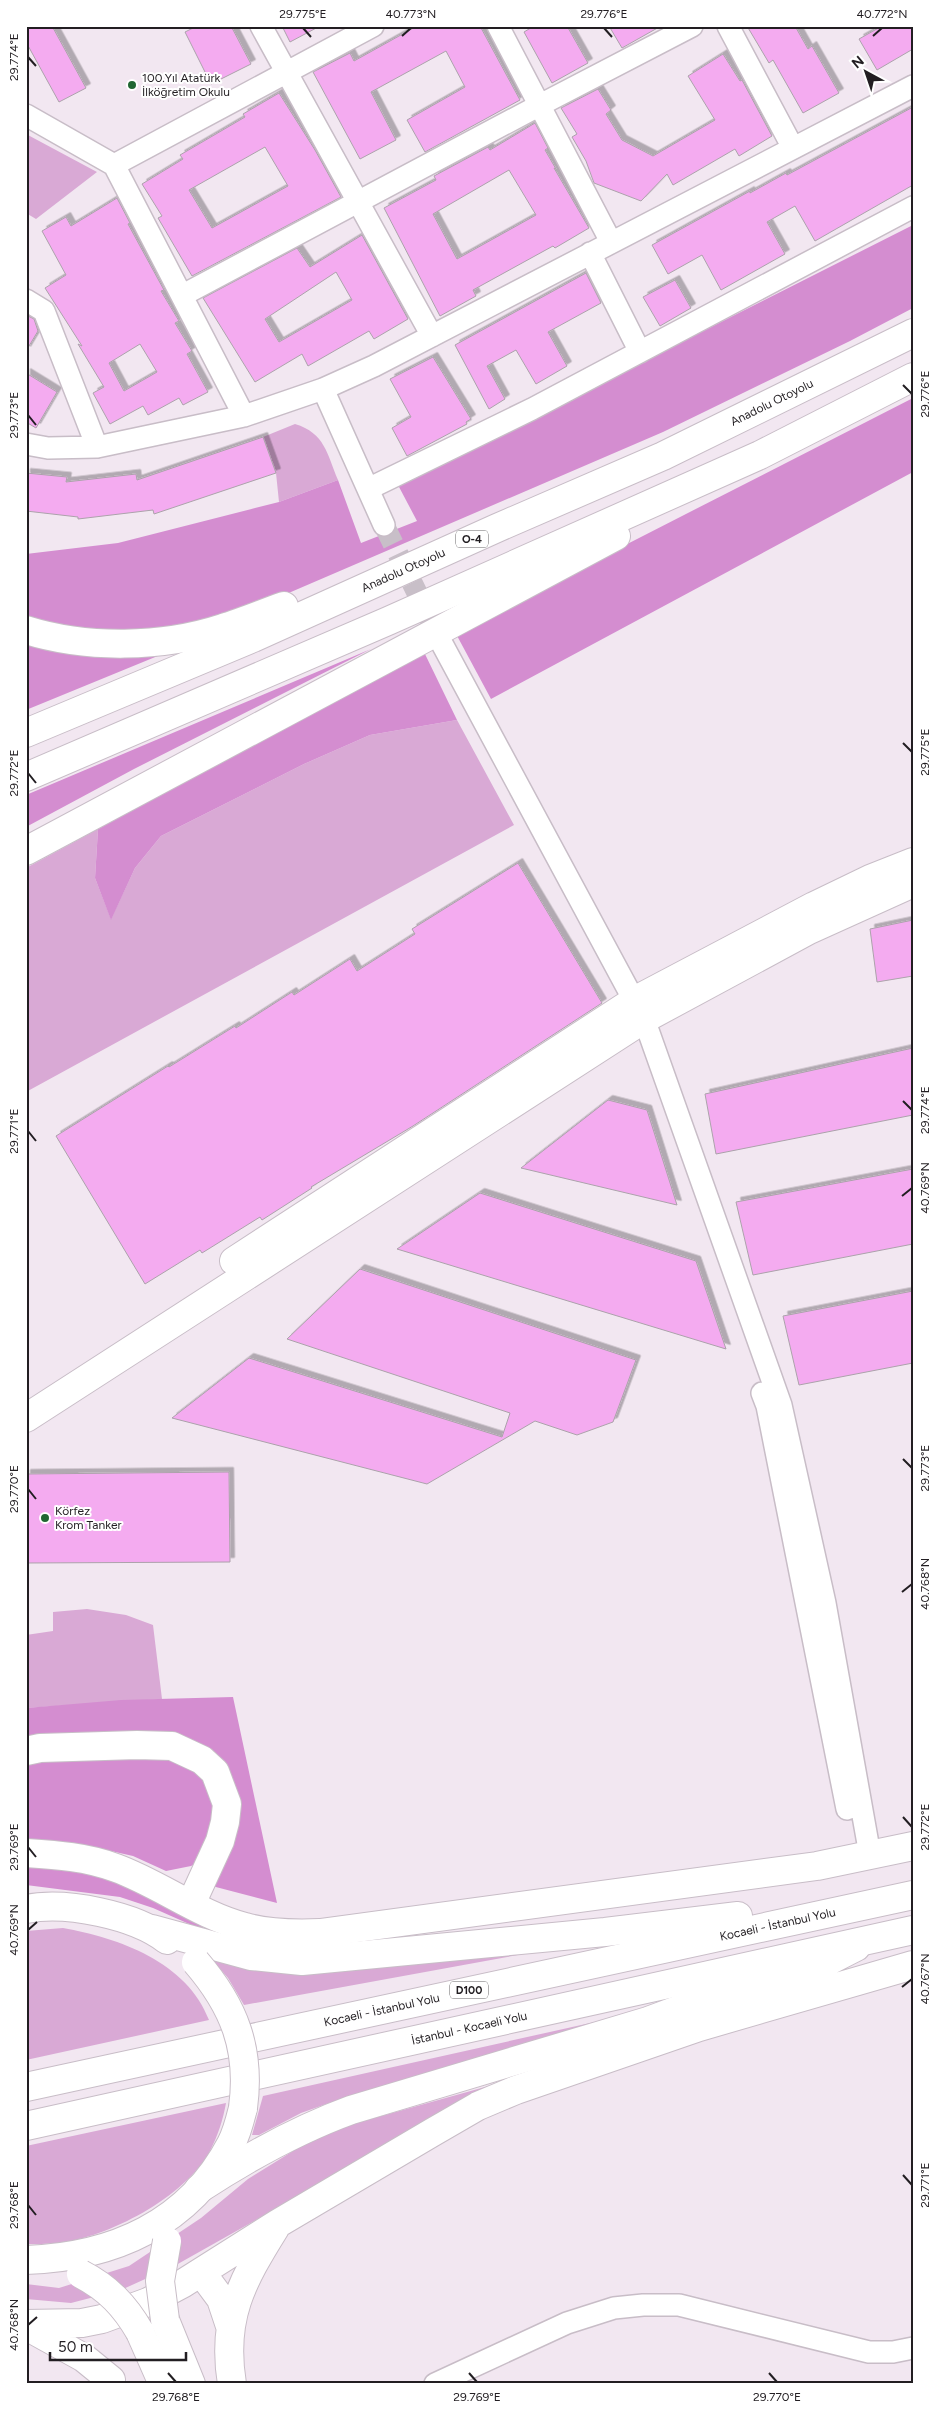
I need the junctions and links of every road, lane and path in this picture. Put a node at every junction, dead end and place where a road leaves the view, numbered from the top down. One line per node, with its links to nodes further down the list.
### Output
1 (261, 26): 6 (street)
2 (373, 26): 6 (street)
3 (498, 26): 8 (street)
4 (692, 26): 8 (street)
5 (728, 26): 10 (street)
6 (286, 72): 11 (street); 12 (street)
7 (913, 86): 10 (street)
8 (540, 104): 12 (street); 14 (street)
9 (26, 115): 11 (street)
10 (793, 148): 14 (street)
11 (114, 165): 16 (street)
12 (357, 202): 16 (street); 19 (street)
13 (913, 208): 20 (street)
14 (611, 242): 15 (street)
15 (590, 253): 19 (street); 20 (street)
16 (183, 295): 23 (street)
17 (26, 300): 25 (street)
18 (913, 333): 29 (main road, Anadolu Otoyolu / O-4)
19 (432, 336): 22 (street)
20 (640, 352): 27 (street)
21 (913, 377): 26 (main road)
22 (322, 389): 23 (street); 27 (street)
23 (244, 416): 25 (street)
24 (26, 444): 25 (street)
25 (97, 447)
26 (760, 455): 32 (main road); 33 (main road)
27 (368, 489): 28 (street)
28 (384, 525)
29 (497, 528): 30 (main road); 31 (main road, Anadolu Otoyolu / O-4)
30 (26, 630)
31 (26, 733)
32 (26, 777)
33 (26, 851)
34 (913, 862): 36 (main road)
35 (913, 883): 36 (main road)
36 (633, 1014): 36 (street); 37 (main road); 38 (main road); 42 (street)
37 (26, 1396)
38 (26, 1418)
39 (26, 1751): 45 (main road)
40 (913, 1846): 42 (main road)
41 (26, 1853): 45 (main road)
42 (864, 1857): 43 (main road); 45 (main road)
43 (26, 1864)
44 (913, 1895): 47 (main road); 52 (main road, Kocaeli - İstanbul Yolu / D100)
45 (192, 1904)
46 (31, 1906): 47 (main road)
47 (152, 1929): 54 (main road, bridge)
48 (913, 1930): 49 (main road, İstanbul - Kocaeli Yolu)
49 (872, 1939): 51 (main road); 53 (main road, İstanbul - Kocaeli Yolu); 54 (main road)
50 (913, 1965): 51 (main road)
51 (699, 2027): 56 (main road)
52 (26, 2087)
53 (26, 2126)
54 (199, 2189): 55 (main road)
55 (176, 2212): 57 (main road); 65 (main road, bridge)
56 (277, 2224): 58 (main road); 61 (main road)
57 (26, 2260): 64 (main road, bridge)
58 (201, 2272): 59 (main road); 61 (main road)
59 (102, 2319): 60 (main road); 63 (main road)
60 (26, 2325): 63 (main road)
61 (230, 2326): 66 (main road)
62 (913, 2348): 67 (street)
63 (112, 2382)
64 (163, 2384)
65 (191, 2384)
66 (232, 2384)
67 (434, 2384)

